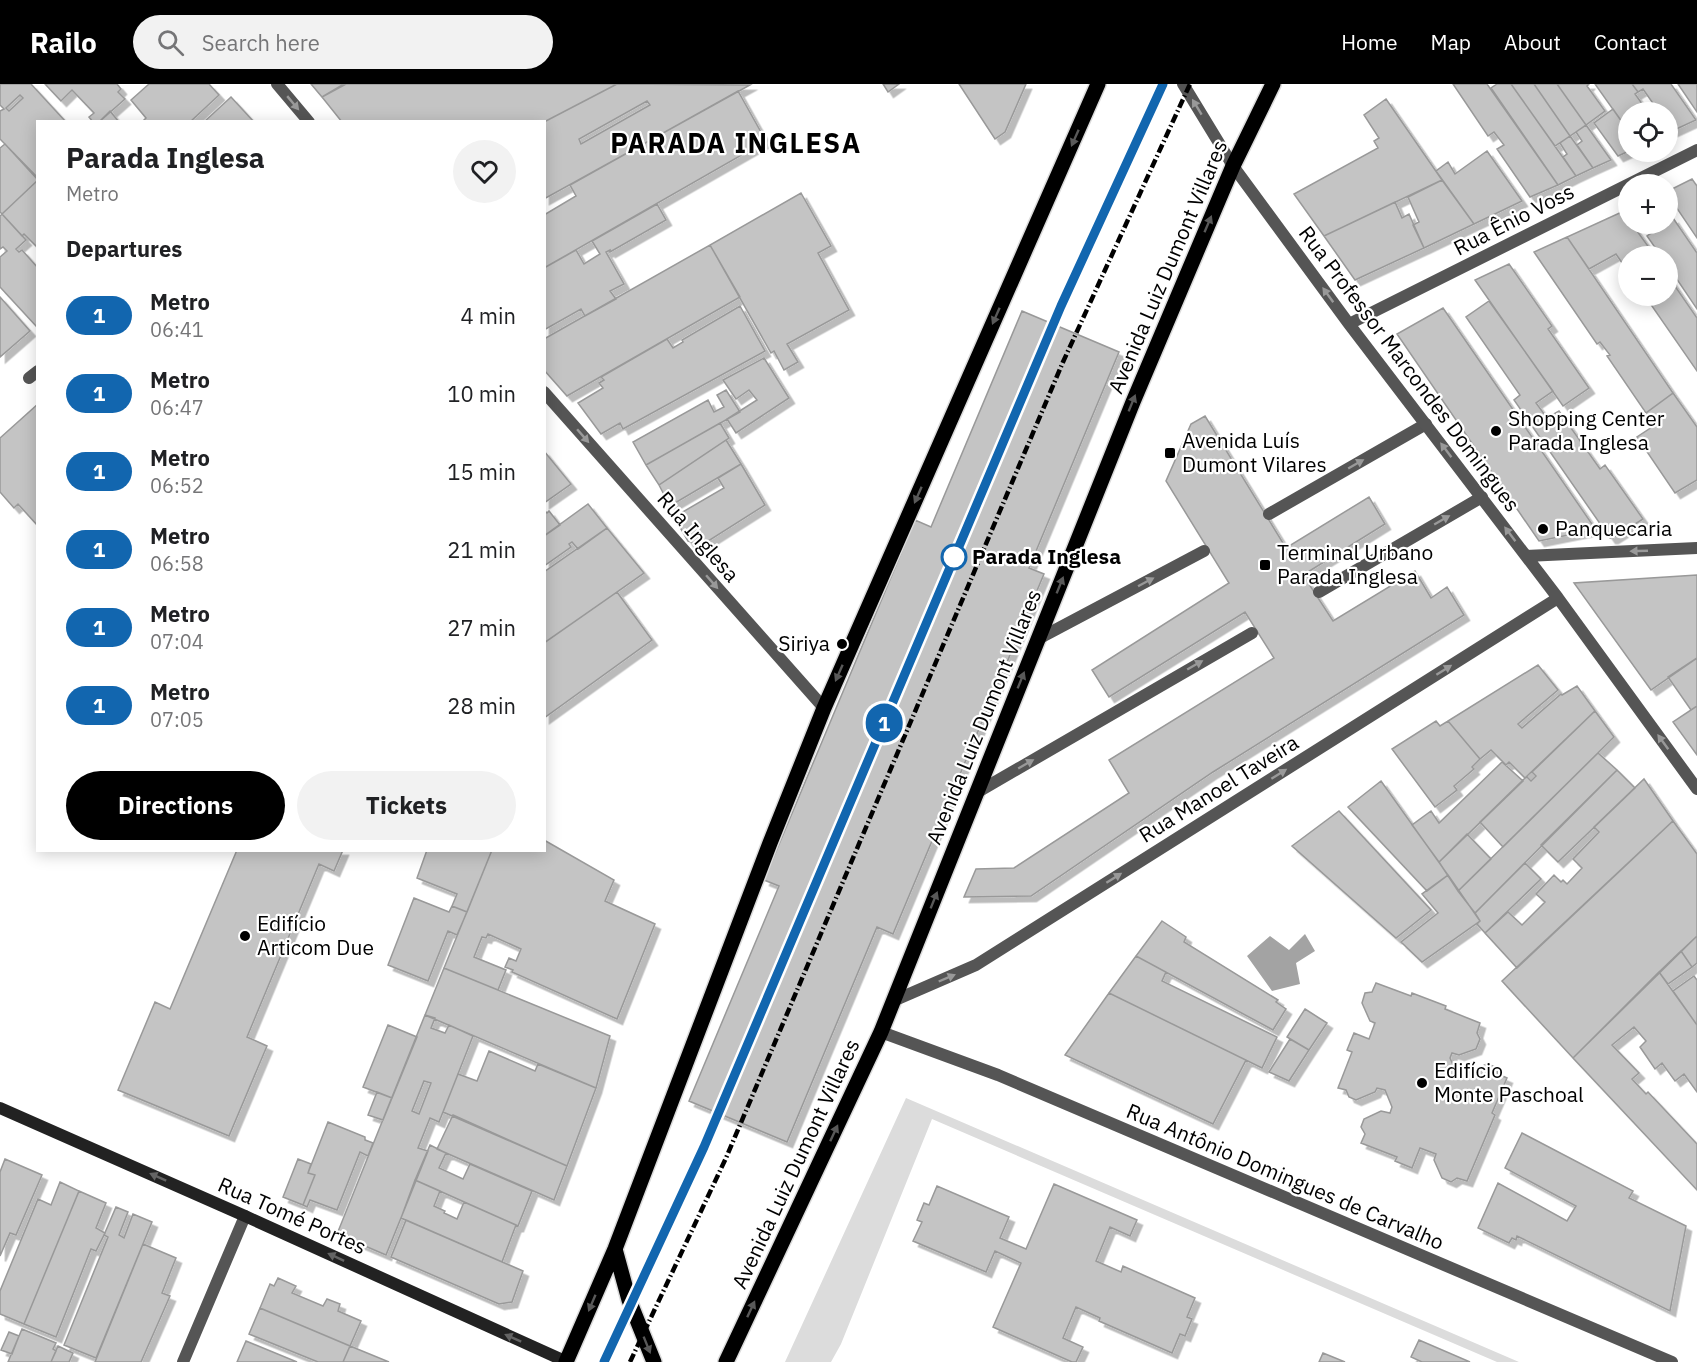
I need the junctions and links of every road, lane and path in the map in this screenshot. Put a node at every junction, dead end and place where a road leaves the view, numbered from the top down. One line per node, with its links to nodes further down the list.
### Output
1 (277, 84): 5 (street, one-way to 5)
2 (1098, 84): 20 (main road, one-way to 20)
3 (1183, 84): 7 (street, Rua Professor Marcondes Domingues, one-way to 3)
4 (1273, 84): 7 (main road, Avenida Luiz Dumont Villares)
5 (307, 120)
6 (1697, 150): 8 (street, Rua Ênio Voss)
7 (1233, 166): 8 (street, Rua Professor Marcondes Domingues, one-way to 7); 19 (main road, Avenida Luiz Dumont Villares, one-way to 7)
8 (1349, 324): 10 (street, Rua Professor Marcondes Domingues)
9 (546, 394): 20 (street, Rua Inglesa, one-way to 20)
10 (1426, 424): 11 (street, Rua Professor Marcondes Domingues, one-way to 10); 12 (street, one-way to 10)
11 (1482, 497): 15 (street, Rua Professor Marcondes Domingues, one-way to 11); 16 (street, one-way to 11)
12 (1269, 514)
13 (1697, 548): 15 (street, one-way to 15)
14 (1204, 551): 19 (street, one-way to 14)
15 (1526, 556): 17 (street, Rua Professor Marcondes Domingues)
16 (1319, 592)
17 (1558, 598): 21 (street, Rua Professor Marcondes Domingues, one-way to 17); 23 (street, Rua Manoel Taveira, one-way to 17)
18 (1252, 633): 22 (street, one-way to 18)
19 (1038, 639): 22 (main road, Avenida Luiz Dumont Villares, one-way to 19)
20 (824, 708): 27 (main road)
21 (1697, 789)
22 (976, 793): 23 (main road, Avenida Luiz Dumont Villares, one-way to 22)
23 (894, 1001): 24 (main road, Avenida Luiz Dumont Villares)
24 (881, 1032): 31 (main road, Avenida Luiz Dumont Villares, one-way to 24); 32 (street, Rua Antônio Domingues de Carvalho)
25 (0, 1108): 26 (main road, Rua Tomé Portes, one-way to 25)
26 (246, 1216): 28 (street); 29 (main road, Rua Tomé Portes, one-way to 26)
27 (615, 1249): 29 (main road, one-way to 29); 30 (main road, one-way to 30)
28 (183, 1362)
29 (567, 1362)
30 (654, 1362)
31 (726, 1362)
32 (1672, 1362)

